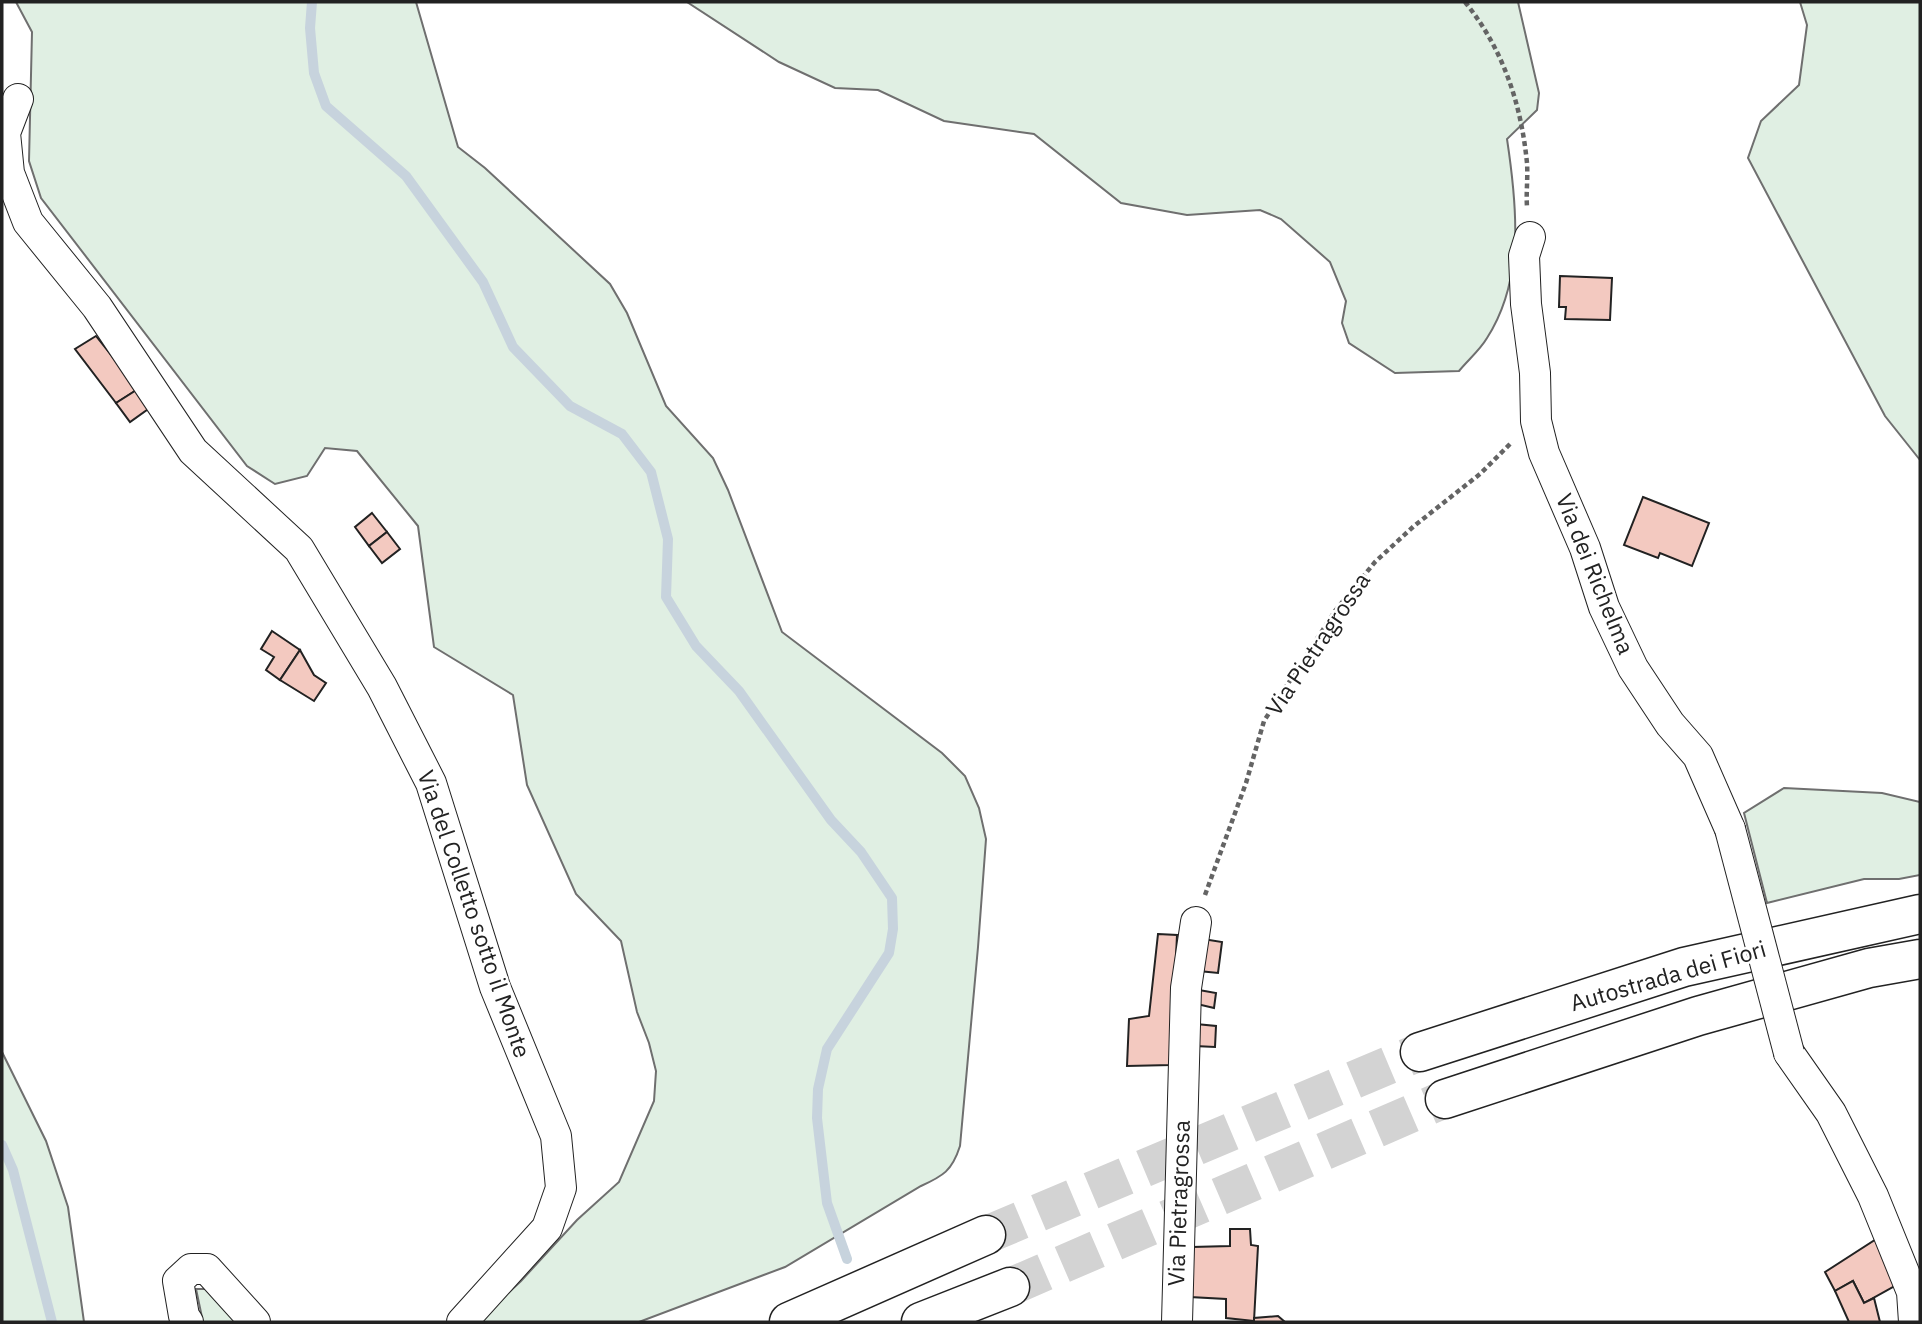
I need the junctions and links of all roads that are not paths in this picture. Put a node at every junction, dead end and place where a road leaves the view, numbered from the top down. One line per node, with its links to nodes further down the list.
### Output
1 (18, 99): 12 (street, Via del Colletto sotto il Monte)
2 (1530, 237): 16 (street, Via dei Richelma, bridge)
3 (1920, 914): 6 (highway, Autostrada dei Fiori)
4 (1196, 922): 15 (street, Via Pietragrossa)
5 (1920, 960): 7 (highway, Autostrada dei Fiori)
6 (1420, 1052)
7 (1445, 1099)
8 (986, 1235): 13 (highway)
9 (1010, 1287): 14 (highway)
10 (188, 1322): 11 (street)
11 (255, 1322)
12 (462, 1322)
13 (789, 1322)
14 (921, 1322)
15 (1177, 1322)
16 (1914, 1322)

